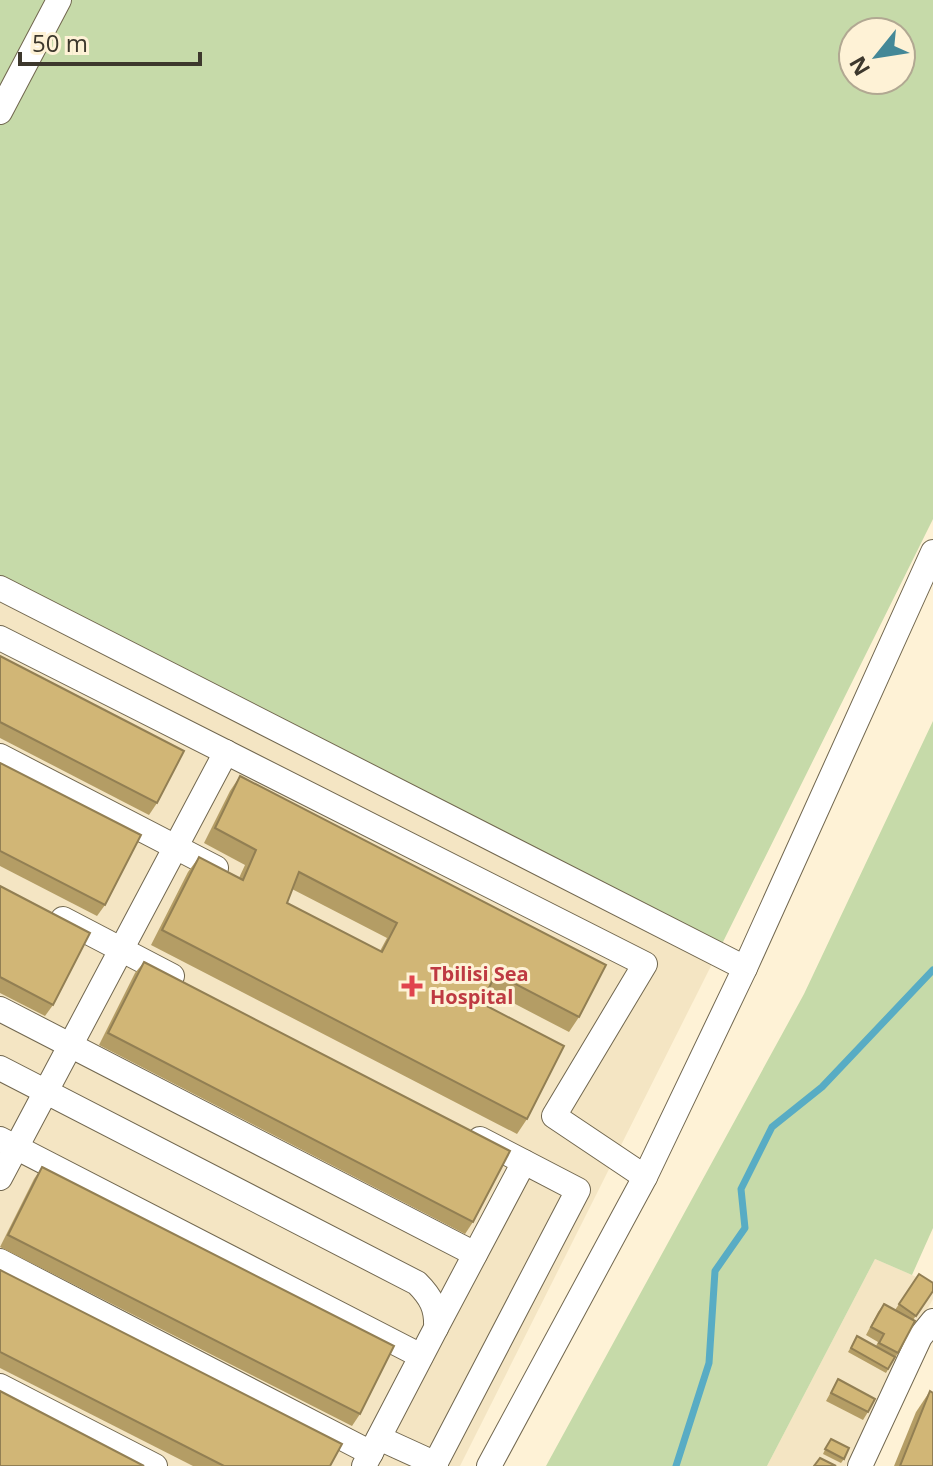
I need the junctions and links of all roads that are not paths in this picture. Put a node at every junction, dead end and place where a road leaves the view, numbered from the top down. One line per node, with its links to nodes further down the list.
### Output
1 (59, 0): 2 (street)
2 (0, 112)
3 (933, 552): 12 (street)
4 (0, 588): 12 (street)
5 (0, 638): 6 (street)
6 (226, 752): 8 (street); 21 (street)
7 (0, 756): 8 (street)
8 (175, 847): 9 (street); 11 (street)
9 (216, 868)
10 (40, 907): 11 (street)
11 (121, 950): 13 (street); 15 (street)
12 (745, 968): 21 (street)
13 (190, 986)
14 (0, 1009): 15 (street)
15 (70, 1045): 17 (street); 23 (street)
16 (0, 1068): 17 (street)
17 (46, 1092): 19 (street); 26 (street)
18 (455, 1125): 20 (street)
19 (8, 1143): 22 (street); 27 (street)
20 (524, 1162): 23 (street); 30 (street)
21 (645, 1177): 32 (street)
22 (0, 1178)
23 (475, 1254): 26 (street)
24 (0, 1261): 29 (street)
25 (933, 1321): 33 (street)
26 (436, 1328): 27 (street)
27 (421, 1356): 29 (street)
28 (0, 1386): 31 (street)
29 (371, 1452): 30 (street)
30 (435, 1465)
31 (155, 1466)
32 (489, 1466)
33 (860, 1466)

